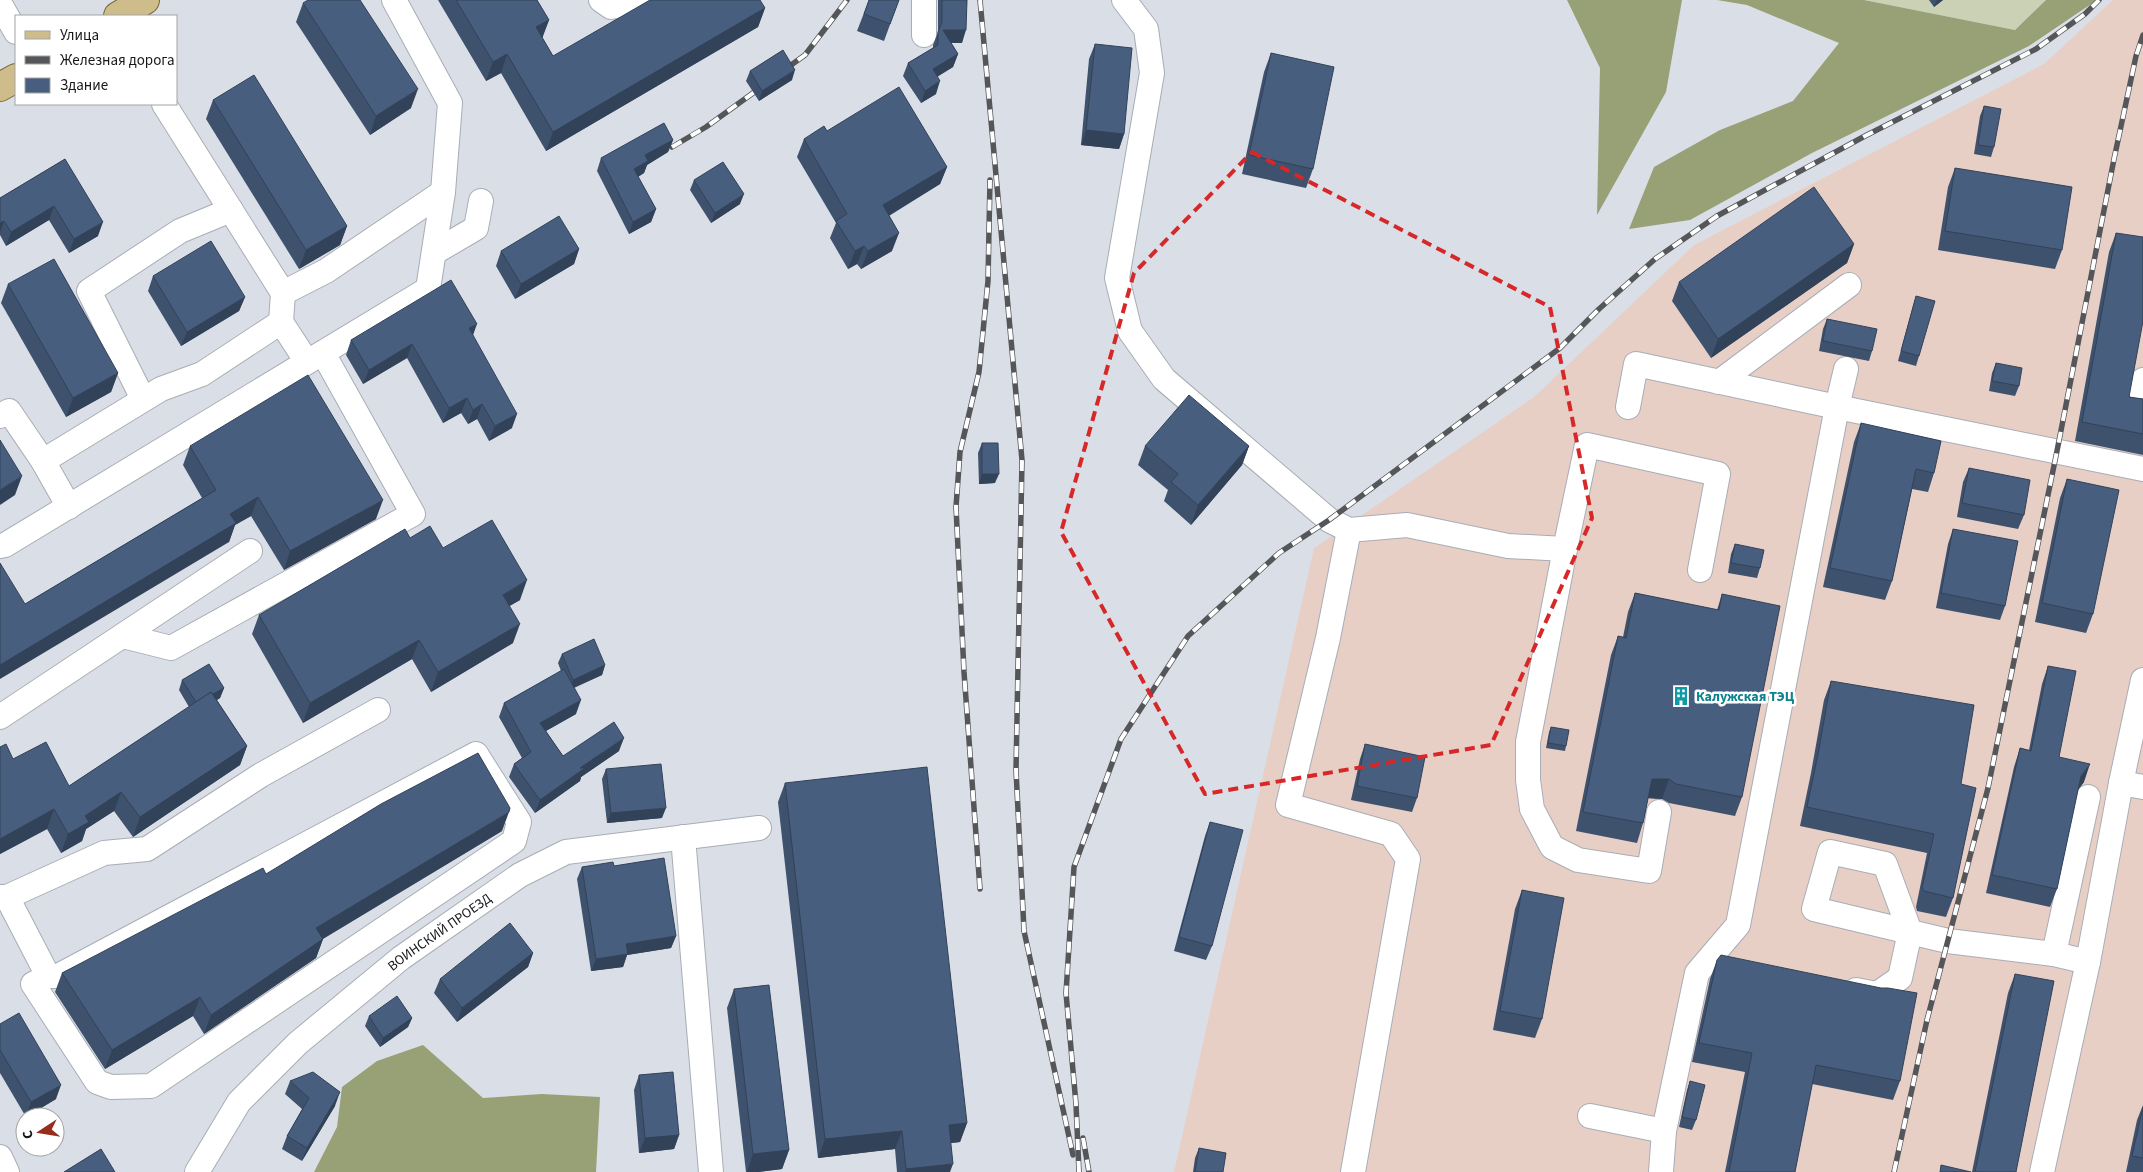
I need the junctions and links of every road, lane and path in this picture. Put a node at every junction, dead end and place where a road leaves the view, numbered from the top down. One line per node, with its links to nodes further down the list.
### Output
1 (145, 0): 8 (main road)
2 (394, 0): 14 (street)
3 (601, 0): 4 (street)
4 (642, 0)
5 (924, 0): 10 (street)
6 (1124, 0): 31 (street)
7 (0, 4): 9 (street)
8 (120, 15)
9 (15, 30)
10 (924, 35)
11 (15, 79): 12 (main road)
12 (0, 87)
13 (165, 105): 16 (street)
14 (443, 192): 17 (street); 19 (street)
15 (481, 201): 17 (street)
16 (231, 210): 19 (street); 24 (street)
17 (434, 252): 21 (street)
18 (1849, 285): 23 (street)
19 (283, 293): 20 (street)
20 (281, 322): 21 (street); 24 (street)
21 (315, 357): 30 (street); 36 (street)
22 (1846, 369): 25 (street)
23 (1720, 382): 25 (street); 26 (street)
24 (143, 399): 28 (street)
25 (1838, 406): 29 (street); 51 (street)
26 (1628, 407)
27 (0, 416): 28 (street)
28 (44, 461): 30 (street)
29 (2143, 469)
30 (69, 506): 32 (street)
31 (1348, 530): 33 (street); 56 (street)
32 (0, 546)
33 (1565, 549): 35 (street); 42 (street)
34 (250, 550): 36 (street)
35 (1700, 570)
36 (123, 636): 39 (street)
37 (2143, 680): 40 (street)
38 (378, 710): 45 (street)
39 (0, 717)
40 (2132, 785): 47 (street)
41 (2088, 797): 46 (street)
42 (1659, 812)
43 (759, 828): 44 (street, ВОИНСКИЙ ПРОЕЗД)
44 (683, 837): 54 (street, ВОИНСКИЙ ПРОЕЗД); 55 (street)
45 (3, 897): 48 (street)
46 (2054, 954): 47 (street); 49 (street)
47 (2088, 962): 58 (street)
48 (48, 976): 48 (street)
49 (1831, 985)
50 (1590, 1116): 51 (street)
51 (1664, 1132): 57 (street)
52 (0, 1156): 53 (street)
53 (7, 1172)
54 (197, 1172)
55 (711, 1172)
56 (1353, 1172)
57 (1661, 1172)
58 (2042, 1172)

